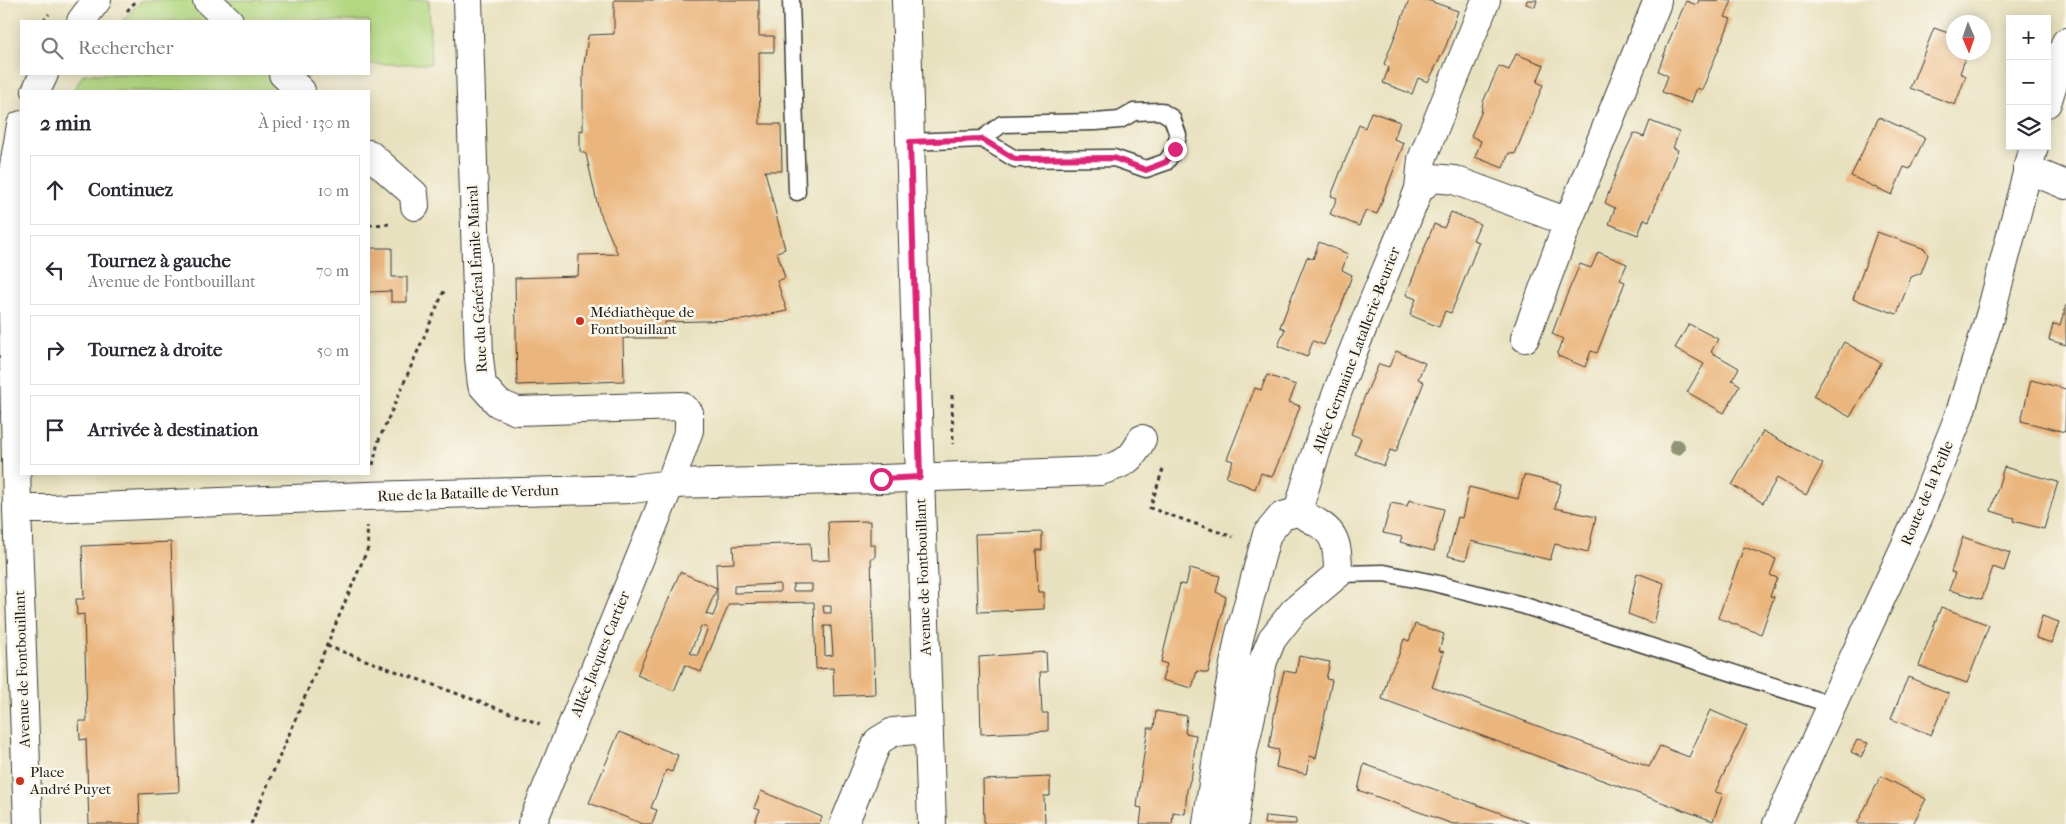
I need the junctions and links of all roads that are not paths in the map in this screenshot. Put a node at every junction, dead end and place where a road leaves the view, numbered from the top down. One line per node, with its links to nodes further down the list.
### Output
1 (97, 0): 8 (street)
2 (207, 0): 9 (street)
3 (468, 0): 31 (street, Rue du Général Émile Mairal)
4 (791, 0): 23 (lane)
5 (906, 0): 18 (street, Avenue de Fontbouillant)
6 (1486, 0): 22 (street, Allée Germaine Latallerie-Beurier)
7 (1657, 0): 26 (street)
8 (82, 20)
9 (228, 20)
10 (2066, 42): 15 (street)
11 (44, 75): 13 (street)
12 (284, 75): 14 (street)
13 (36, 90)
14 (300, 90)
15 (2051, 90)
16 (20, 131): 25 (street, Avenue de Fontbouillant)
17 (982, 139): 17 (lane); 18 (lane)
18 (910, 142): 30 (street, Avenue de Fontbouillant)
19 (370, 155): 24 (street)
20 (2030, 158): 21 (street); 36 (street, Route de la Peille)
21 (2066, 185)
22 (1419, 190): 26 (street); 33 (street, Allée Germaine Latallerie-Beurier)
23 (798, 192)
24 (415, 206)
25 (16, 221): 27 (street, Avenue de Fontbouillant)
26 (1568, 222): 28 (street)
27 (6, 262): 32 (street, Avenue de Fontbouillant)
28 (1526, 338)
29 (1139, 446): 30 (street, Rue de la Bataille de Verdun)
30 (920, 477): 31 (street, Rue de la Bataille de Verdun); 37 (street, Avenue de Fontbouillant)
31 (670, 484): 32 (street, Rue de la Bataille de Verdun); 39 (street, Allée Jacques Cartier)
32 (17, 509): 35 (street, Avenue de Fontbouillant)
33 (1298, 512): 34 (street); 42 (street)
34 (1338, 574): 36 (lane); 43 (street)
35 (10, 581): 38 (street, Avenue de Fontbouillant)
36 (1832, 705): 44 (street, Route de la Peille)
37 (928, 729): 40 (street); 41 (street, Avenue de Fontbouillant)
38 (28, 824)
39 (532, 824)
40 (844, 824)
41 (932, 824)
42 (1207, 824)
43 (1234, 824)
44 (1777, 824)

